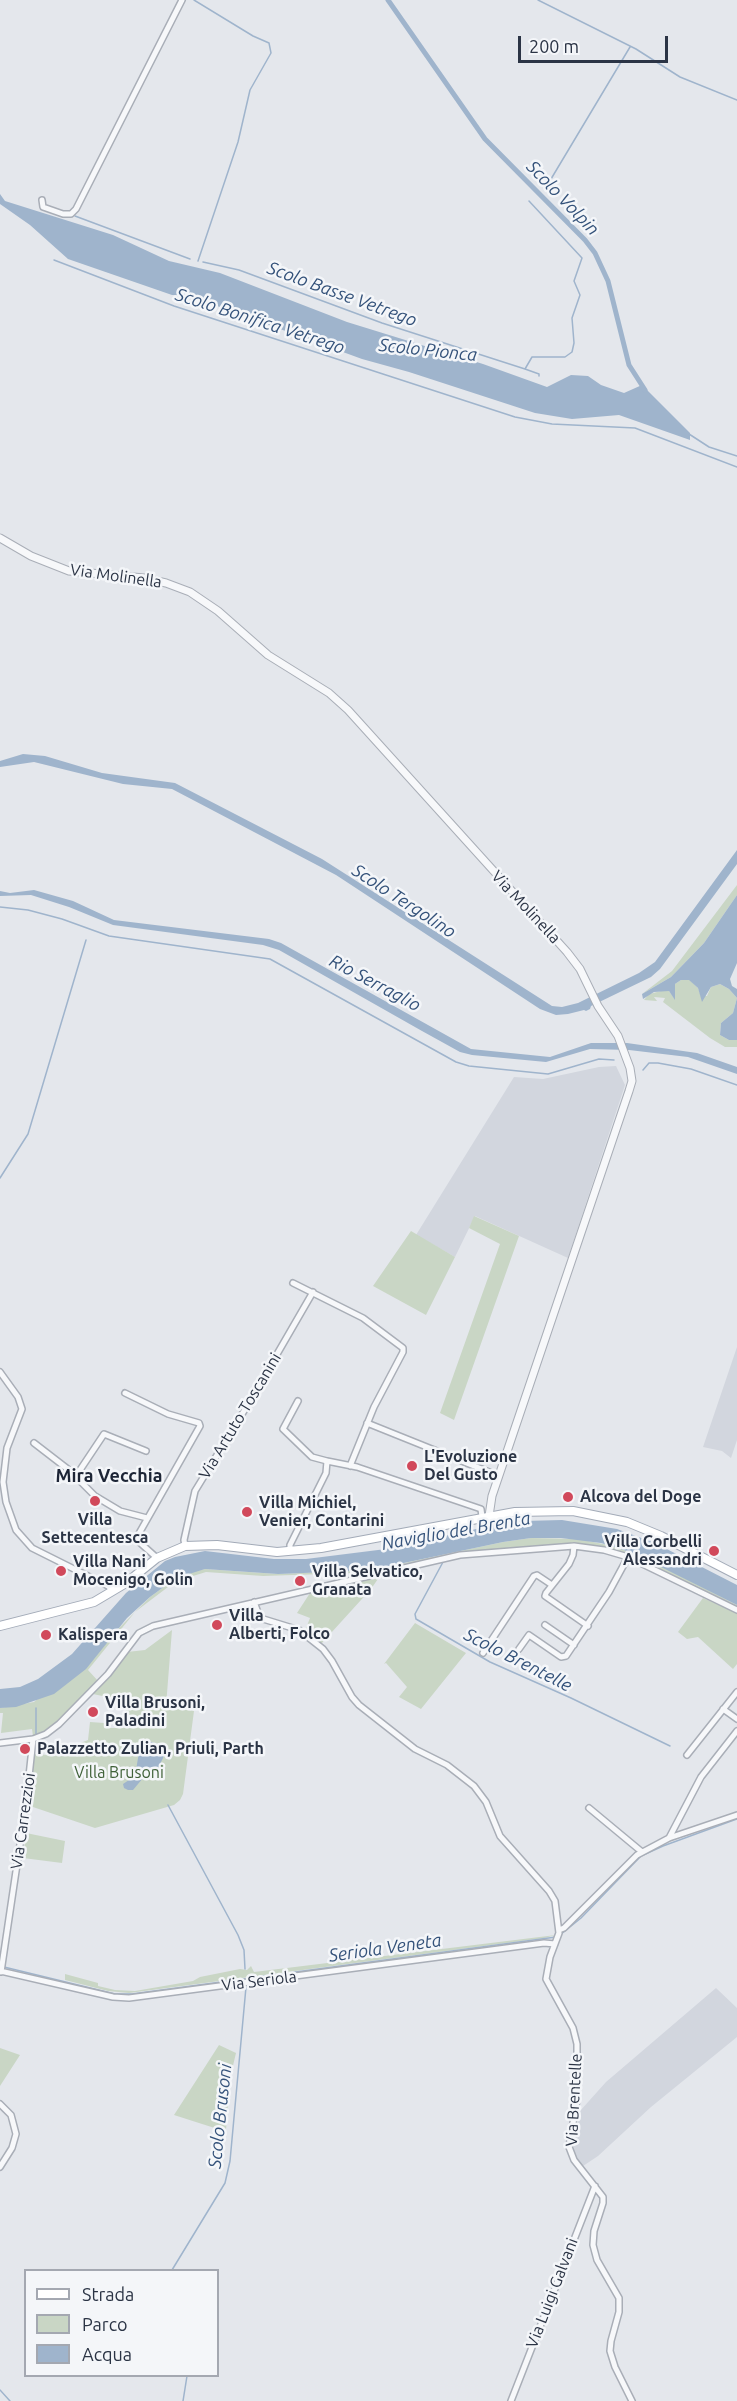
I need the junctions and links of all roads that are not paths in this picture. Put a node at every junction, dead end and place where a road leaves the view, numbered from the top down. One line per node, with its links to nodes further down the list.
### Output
1 (182, 0): 2 (street)
2 (42, 200)
3 (0, 538): 15 (street, Via Molinella)
4 (293, 1283): 5 (street)
5 (312, 1292): 9 (street); 18 (street, Via Artuto Toscanini)
6 (0, 1372): 25 (street)
7 (124, 1393): 17 (street)
8 (298, 1401): 12 (street)
9 (368, 1423): 13 (street); 15 (street)
10 (34, 1443): 14 (street)
11 (146, 1451): 14 (street)
12 (327, 1461): 13 (street); 20 (street)
13 (350, 1466): 16 (street)
14 (76, 1476): 17 (street)
15 (499, 1476): 16 (street, Via Molinella)
16 (485, 1512): 20 (main road); 23 (main road)
17 (147, 1518): 22 (street)
18 (184, 1546): 20 (main road); 22 (main road)
19 (574, 1546): 21 (street); 24 (street); 26 (street)
20 (290, 1551)
21 (628, 1557): 27 (street); 30 (street)
22 (157, 1558): 25 (main road)
23 (737, 1575)
24 (552, 1585): 30 (street); 33 (street)
25 (113, 1591): 29 (main road)
26 (254, 1602): 38 (street); 45 (street, Via Brentelle)
27 (737, 1610)
28 (545, 1625): 31 (street)
29 (0, 1626)
30 (588, 1626): 31 (street)
31 (574, 1645): 32 (street)
32 (519, 1649)
33 (483, 1653)
34 (737, 1692): 35 (street)
35 (723, 1709): 36 (street); 40 (street)
36 (737, 1719)
37 (737, 1731): 43 (street)
38 (33, 1739): 39 (street); 46 (street, Via Carrezzioi)
39 (0, 1743)
40 (687, 1755)
41 (589, 1808): 44 (street)
42 (737, 1815): 43 (street)
43 (669, 1838): 44 (street)
44 (642, 1852): 45 (street)
45 (558, 1936): 46 (street, Via Seriola); 49 (street, Via Brentelle)
46 (1, 1970)
47 (0, 2104): 48 (street)
48 (0, 2167)
49 (595, 2186): 50 (street, Via Luigi Galvani); 51 (street, Via Brentelle)
50 (511, 2401)
51 (632, 2401)

